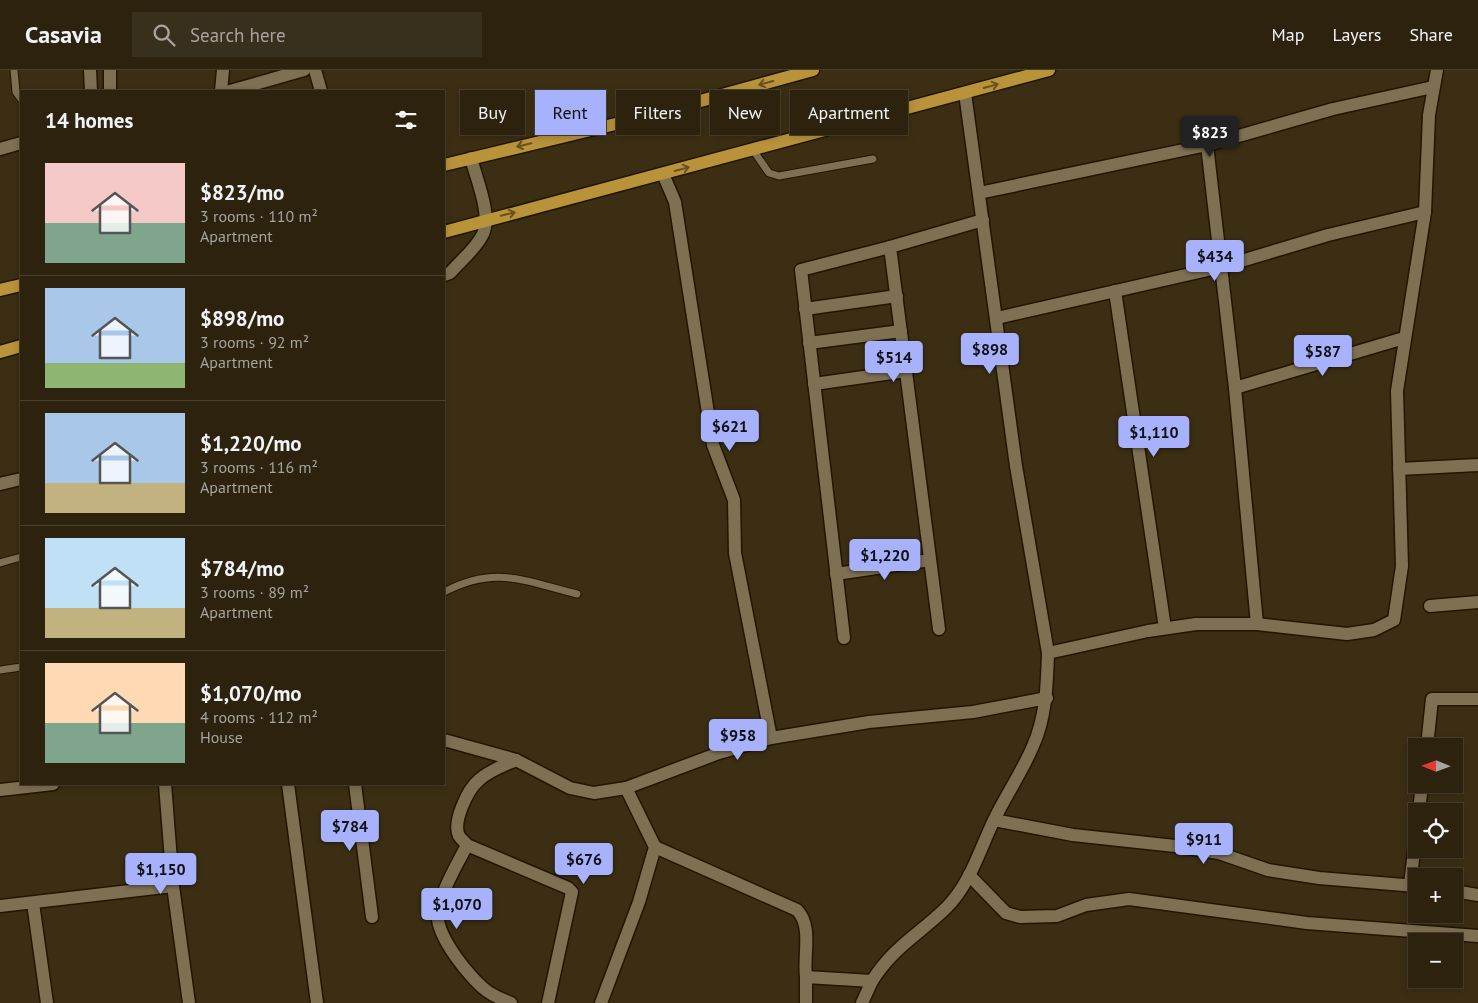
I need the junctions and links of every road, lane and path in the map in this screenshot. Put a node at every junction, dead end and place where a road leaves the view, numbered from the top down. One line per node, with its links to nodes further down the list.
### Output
1 (14, 70): 17 (lane)
2 (90, 70): 11 (street)
3 (110, 70): 12 (street)
4 (223, 70): 13 (street)
5 (304, 70): 14 (street)
6 (315, 70): 15 (street)
7 (813, 70): 22 (main road, one-way to 22)
8 (1049, 70): 16 (main road, one-way to 8)
9 (1437, 70): 10 (street)
10 (1433, 87): 19 (street); 27 (street)
11 (91, 90)
12 (110, 90)
13 (221, 90)
14 (234, 90)
15 (321, 90)
16 (965, 93): 21 (main road); 26 (street)
17 (20, 98)
18 (20, 143): 20 (street)
19 (1207, 145): 26 (street); 32 (street)
20 (0, 149)
21 (753, 150): 23 (lane); 25 (main road, one-way to 21)
22 (471, 158): 24 (main road); 28 (street)
23 (873, 159)
24 (445, 165)
25 (663, 174): 28 (main road, one-way to 25); 69 (street)
26 (979, 193): 29 (street)
27 (1425, 212): 32 (street); 41 (street)
28 (487, 219): 30 (main road); 33 (street)
29 (983, 220): 31 (street); 39 (street)
30 (445, 232)
31 (890, 247): 37 (street); 38 (street)
32 (1221, 267): 36 (street); 47 (street)
33 (445, 275)
34 (20, 285): 35 (main road)
35 (0, 290)
36 (1115, 291): 39 (street); 61 (street)
37 (897, 296): 38 (street); 40 (street)
38 (805, 309): 42 (street)
39 (996, 318): 64 (street)
40 (901, 331): 42 (street); 45 (street)
41 (1404, 338): 47 (street); 49 (street)
42 (809, 343): 46 (street)
43 (20, 346): 44 (main road)
44 (0, 352)
45 (906, 371): 46 (street); 53 (street)
46 (814, 384): 55 (street)
47 (1235, 388): 60 (street)
48 (1478, 465): 49 (street)
49 (1399, 469): 60 (street)
50 (20, 479): 51 (street)
51 (0, 484)
52 (20, 557): 54 (lane)
53 (930, 560): 55 (street); 62 (street)
54 (0, 563)
55 (836, 574): 63 (street)
56 (445, 591): 57 (lane)
57 (576, 594)
58 (1478, 602): 59 (street)
59 (1430, 606)
60 (1257, 624): 61 (street)
61 (1165, 628): 64 (street)
62 (939, 629)
63 (844, 638)
64 (1048, 653): 67 (street)
65 (20, 667): 66 (lane)
66 (0, 670)
67 (1047, 698): 69 (street); 79 (street)
68 (1478, 699): 70 (street)
69 (771, 738): 77 (street)
70 (1428, 738)
71 (445, 740): 72 (street)
72 (516, 760): 77 (street); 80 (street)
73 (44, 785): 78 (street)
74 (165, 785): 84 (street)
75 (288, 785): 95 (street)
76 (355, 785): 89 (street)
77 (626, 788): 81 (street)
78 (0, 790)
79 (994, 820): 82 (street); 83 (street)
80 (467, 845): 96 (street); 97 (street)
81 (655, 847): 91 (street); 98 (street)
82 (969, 875): 90 (street); 92 (street)
83 (1408, 885)
84 (173, 886): 87 (street); 94 (street)
85 (1463, 892): 86 (street)
86 (1478, 895)
87 (33, 903): 88 (street); 93 (street)
88 (0, 906)
89 (372, 917)
90 (1478, 936)
91 (806, 977): 92 (street); 99 (street)
92 (872, 981): 100 (street)
93 (47, 1003)
94 (189, 1003)
95 (317, 1003)
96 (511, 1003)
97 (548, 1003)
98 (601, 1003)
99 (806, 1003)
100 (862, 1003)

